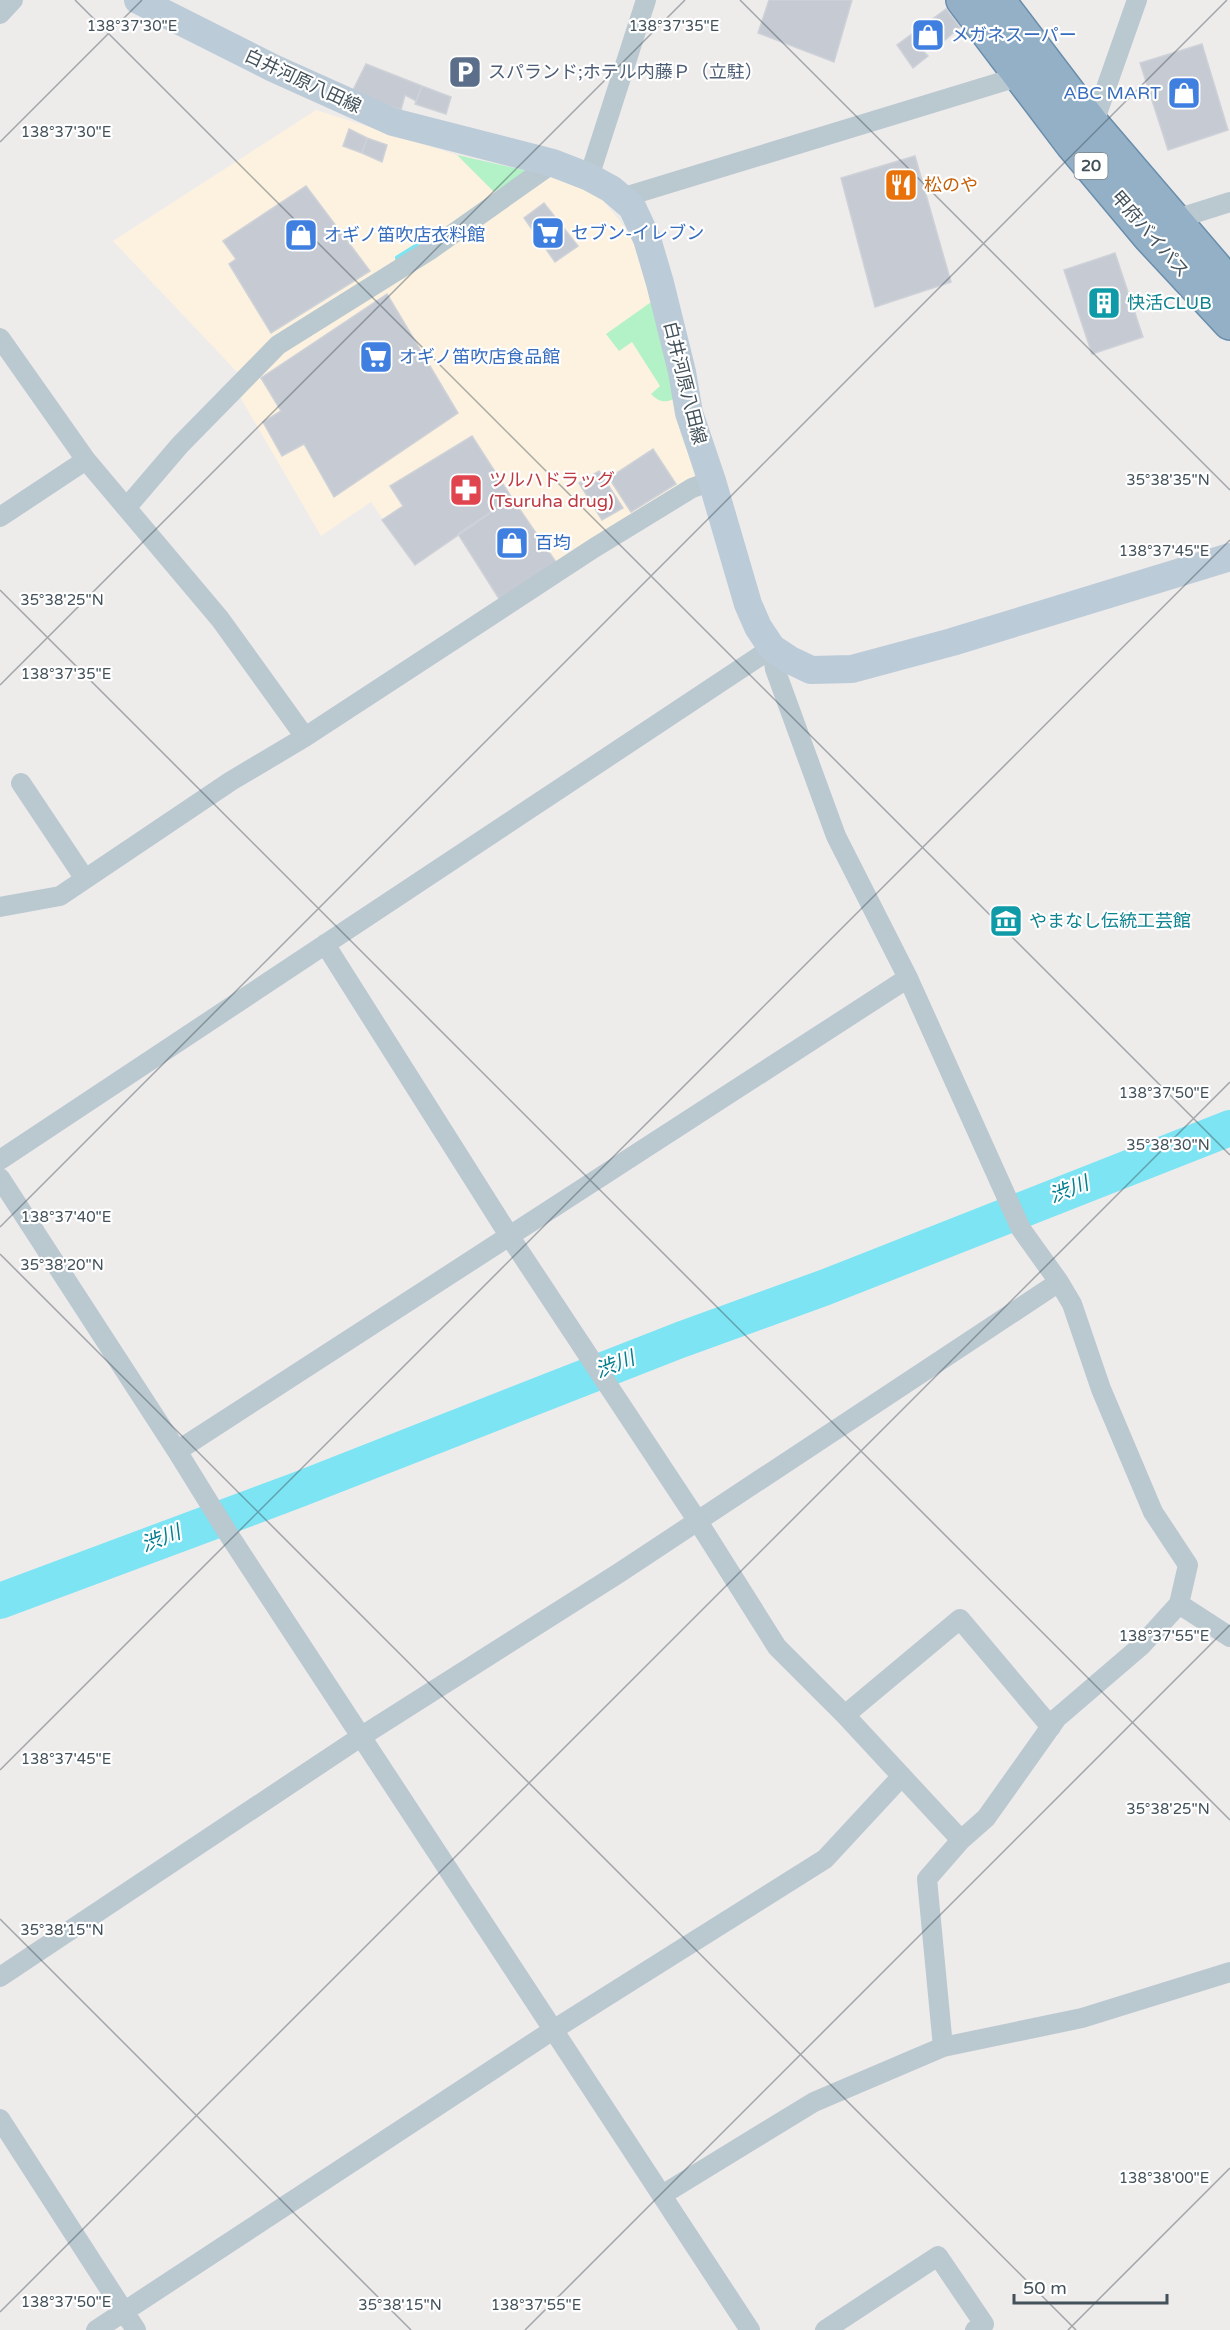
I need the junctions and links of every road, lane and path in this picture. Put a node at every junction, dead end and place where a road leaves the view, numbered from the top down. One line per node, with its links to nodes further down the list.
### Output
1 (13, 0): 7 (street)
2 (138, 0): 10 (main road, 白井河原八田線)
3 (646, 0): 11 (street)
4 (963, 0): 8 (highway, 甲府バイパス / 20)
5 (998, 0): 9 (highway, 甲府バイパス / 20)
6 (1137, 0): 9 (street)
7 (0, 14)
8 (1021, 76): 12 (street); 16 (highway, 甲府バイパス / 20)
9 (1093, 124): 14 (highway, 甲府バイパス / 20)
10 (554, 163): 11 (main road, 白井河原八田線); 20 (street)
11 (589, 177): 12 (main road, 白井河原八田線)
12 (621, 198): 19 (main road, 白井河原八田線)
13 (1230, 202): 14 (street)
14 (1173, 220): 15 (highway, 甲府バイパス / 20)
15 (1230, 285)
16 (1230, 323)
17 (0, 338): 18 (street)
18 (86, 460): 20 (street); 21 (street)
19 (712, 481): 23 (main road, 白井河原八田線); 24 (street)
20 (127, 507): 24 (street)
21 (0, 517)
22 (1230, 557): 23 (main road, 白井河原八田線)
23 (772, 648): 28 (street); 29 (street)
24 (305, 737): 26 (street)
25 (21, 783): 26 (street)
26 (85, 879): 27 (street)
27 (0, 907)
28 (325, 944): 30 (street); 32 (street)
29 (908, 978): 32 (street); 33 (street)
30 (0, 1160)
31 (0, 1178): 34 (street)
32 (510, 1237): 34 (street); 35 (street)
33 (1059, 1282): 35 (street); 36 (street)
34 (177, 1451): 40 (street)
35 (697, 1520): 38 (street); 40 (street)
36 (1179, 1604): 37 (street); 39 (street)
37 (1230, 1637)
38 (845, 1715): 39 (street); 41 (street)
39 (1051, 1727): 42 (street)
40 (362, 1737): 44 (street); 45 (street)
41 (902, 1776): 42 (street); 45 (street)
42 (961, 1840): 46 (street)
43 (1230, 1972): 46 (street)
44 (0, 1977)
45 (553, 2030): 48 (street); 49 (street)
46 (944, 2047): 48 (street)
47 (0, 2119): 49 (street)
48 (662, 2195): 50 (street)
49 (124, 2312): 51 (street); 52 (street)
50 (744, 2328)
51 (96, 2330)
52 (136, 2330)
53 (825, 2330): 54 (street)
54 (975, 2330)

